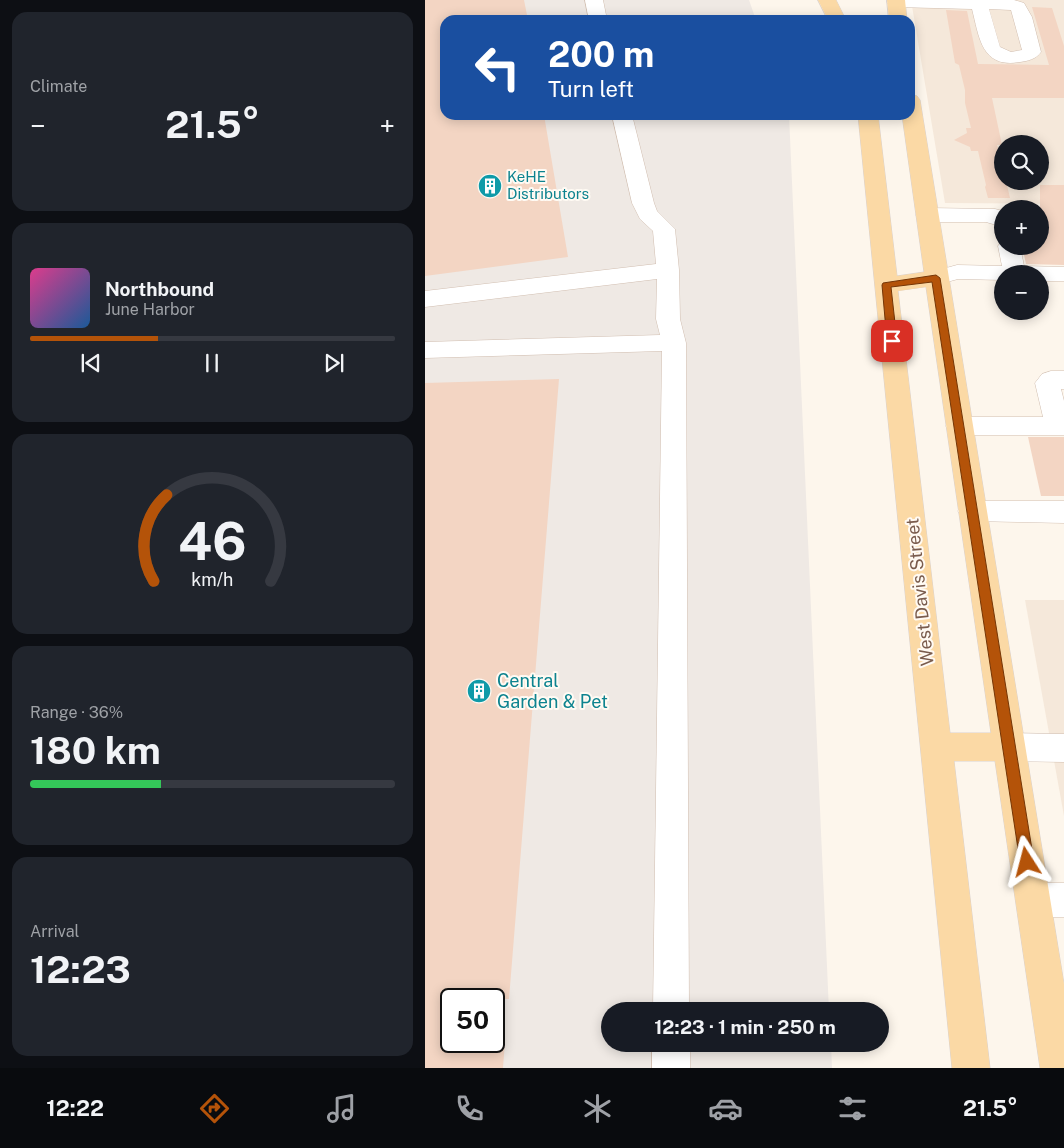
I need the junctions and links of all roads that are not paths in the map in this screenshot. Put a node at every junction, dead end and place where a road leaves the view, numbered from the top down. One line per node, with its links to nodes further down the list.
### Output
1 (594, 0): 6 (street)
2 (827, 0): 7 (main road)
3 (831, 0): 8 (main road)
4 (896, 1): 5 (street); 9 (main road)
5 (979, 3)
6 (598, 15)
7 (834, 15)
8 (836, 15)
9 (898, 15)
10 (623, 120): 15 (street)
11 (869, 120): 20 (main road, West Davis Street)
12 (913, 120): 13 (main road)
13 (927, 215): 14 (street); 19 (main road)
14 (994, 216)
15 (668, 270): 21 (street); 22 (street)
16 (994, 272): 19 (street)
17 (1049, 273): 18 (street)
18 (1064, 274)
19 (936, 278): 20 (main road); 25 (main road)
20 (886, 285): 30 (main road, West Davis Street)
21 (425, 299)
22 (674, 343): 23 (street); 33 (street)
23 (425, 350)
24 (1064, 380): 26 (street)
25 (959, 426): 26 (street); 27 (main road)
26 (1061, 426)
27 (972, 511): 28 (street); 29 (main road)
28 (1064, 512)
29 (1009, 746): 30 (main road); 31 (street); 32 (main road)
30 (937, 747): 36 (main road, West Davis Street)
31 (1064, 748)
32 (1048, 900): 37 (main road)
33 (671, 1002)
34 (671, 1052): 35 (street)
35 (671, 1068)
36 (971, 1068)
37 (1059, 1068)

